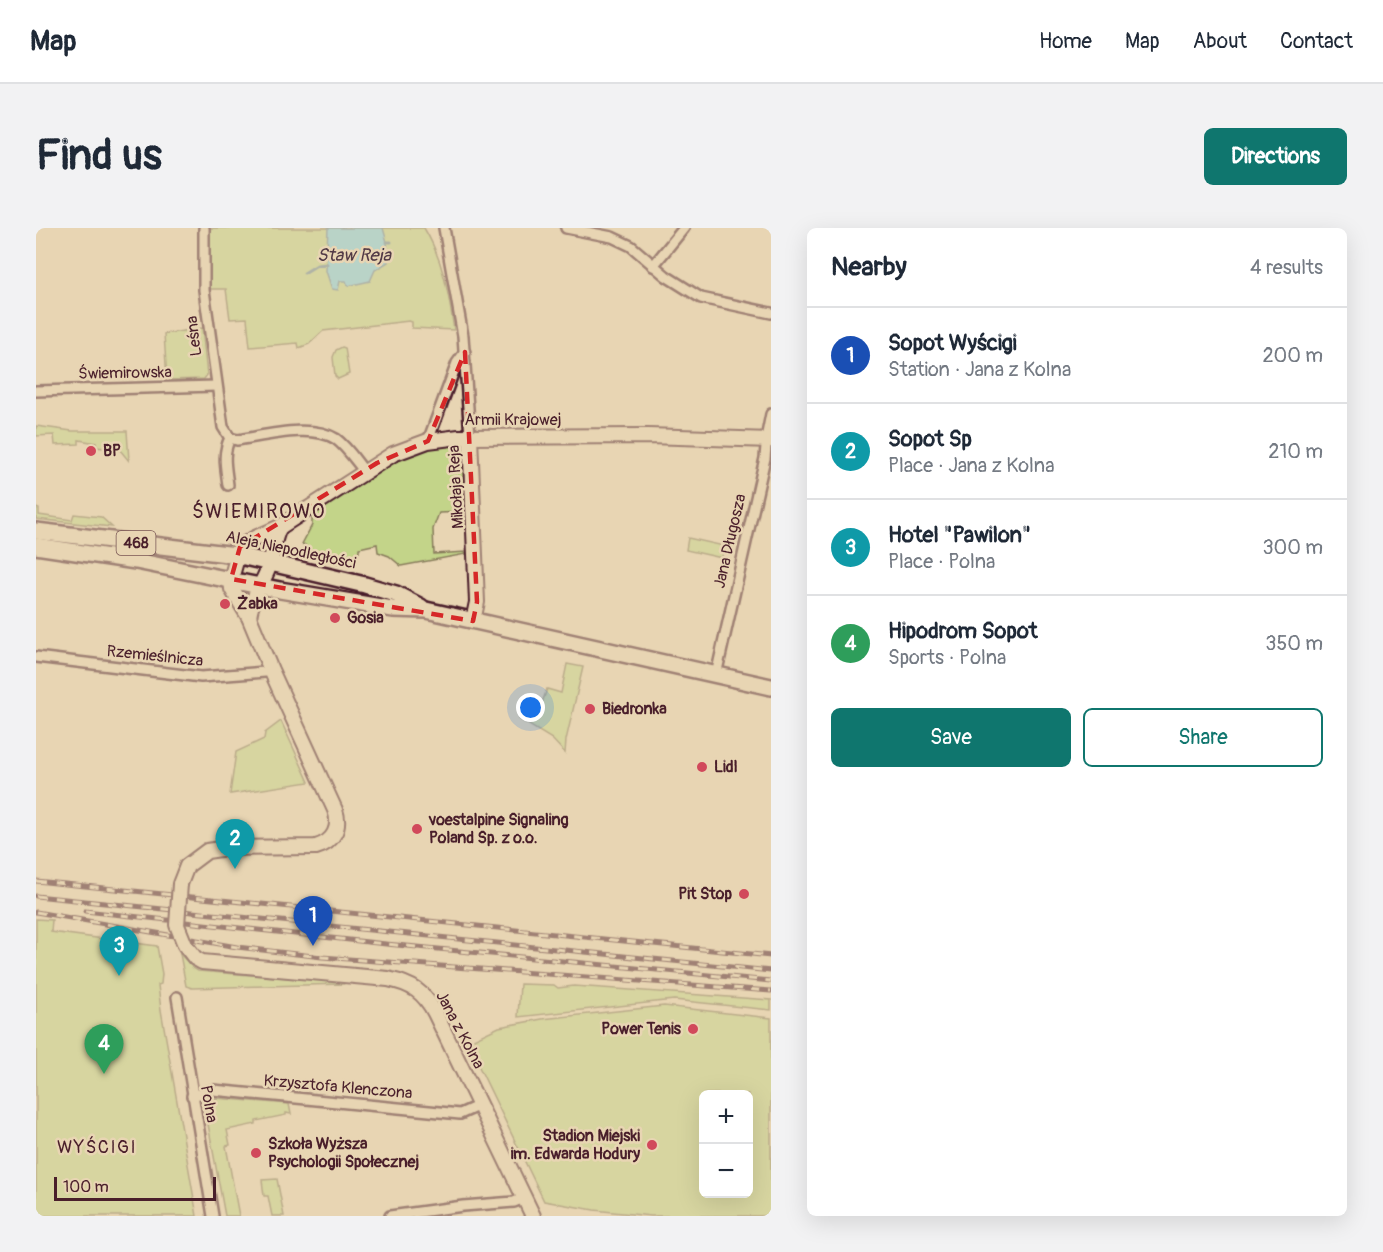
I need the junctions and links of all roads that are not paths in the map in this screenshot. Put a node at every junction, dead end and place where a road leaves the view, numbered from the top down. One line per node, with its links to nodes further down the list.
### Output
1 (204, 228): 8 (street, Leśna)
2 (444, 228): 7 (street, Mikołaja Reja)
3 (566, 228): 5 (street)
4 (684, 228): 5 (street)
5 (653, 266): 6 (street)
6 (771, 313)
7 (465, 352): 11 (street, Mikołaja Reja); 14 (street, Mikołaja Reja)
8 (216, 386): 9 (street, Świemirowska); 12 (street, Leśna)
9 (36, 391)
10 (771, 414): 13 (street, Jana Długosza)
11 (470, 437): 13 (street, Armii Krajowej); 14 (street, Armii Krajowej); 26 (street, Mikołaja Reja)
12 (230, 438): 15 (street); 16 (street, Leśna)
13 (769, 440): 29 (street, Jana Długosza)
14 (428, 441): 15 (street, Armii Krajowej)
15 (364, 471): 17 (street, Armii Krajowej)
16 (228, 485)
17 (280, 527): 20 (street, Armii Krajowej); 21 (street)
18 (36, 531): 20 (main road, Aleja Niepodległości / 468)
19 (36, 546): 22 (main road, Aleja Niepodległości / 468)
20 (236, 555): 21 (main road, Aleja Niepodległości / 468); 22 (street)
21 (270, 562): 23 (street); 24 (main road, Aleja Niepodległości / 468)
22 (231, 579): 23 (main road, Aleja Niepodległości / 468); 25 (street, Jana z Kolna)
23 (262, 585): 24 (main road, Aleja Niepodległości / 468); 25 (street)
24 (426, 610): 26 (main road, Aleja Niepodległości / 468)
25 (249, 617): 28 (street, Jana z Kolna)
26 (473, 621): 29 (main road, Aleja Niepodległości / 468)
27 (36, 657): 28 (street, Rzemieślnicza)
28 (271, 670): 33 (street, Jana z Kolna, bridge)
29 (716, 675): 30 (main road, Aleja Niepodległości / 468)
30 (771, 687)
31 (177, 997): 32 (street, Polna)
32 (192, 1096): 33 (street, Krzysztofa Klenczona); 35 (street, Polna)
33 (480, 1105): 34 (street, Jana z Kolna)
34 (524, 1198): 36 (street); 37 (street, Jana z Kolna)
35 (213, 1216)
36 (390, 1216)
37 (533, 1216)

